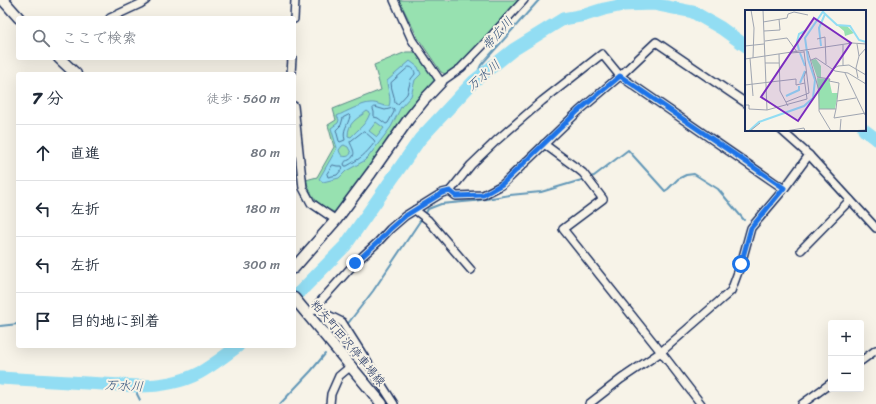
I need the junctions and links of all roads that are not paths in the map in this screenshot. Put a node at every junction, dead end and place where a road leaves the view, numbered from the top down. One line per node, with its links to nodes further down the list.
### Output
1 (3, 0): 6 (street)
2 (146, 0): 7 (street)
3 (295, 0): 8 (street)
4 (394, 0): 14 (street)
5 (524, 0): 14 (street)
6 (17, 16)
7 (114, 16)
8 (294, 16)
9 (60, 60): 11 (street)
10 (292, 60): 12 (street)
11 (74, 72)
12 (291, 72)
13 (620, 76): 15 (street); 18 (street); 20 (street); 21 (street)
14 (441, 82): 24 (street)
15 (745, 102)
16 (296, 124): 24 (street)
17 (782, 131): 19 (street)
18 (544, 144): 21 (street); 32 (street)
19 (809, 154): 20 (street); 22 (street)
20 (784, 188): 32 (street)
21 (450, 191): 23 (street)
22 (850, 200): 25 (street); 26 (street)
23 (417, 211): 28 (street); 30 (street)
24 (336, 220): 27 (street)
25 (876, 228)
26 (801, 250)
27 (296, 266)
28 (471, 270)
29 (296, 300): 30 (street, 粕矢町田沢停車場線)
30 (309, 311): 34 (street, 粕矢町田沢停車場線); 38 (street)
31 (876, 350): 33 (street)
32 (661, 352): 39 (street); 40 (street)
33 (864, 359)
34 (350, 366): 36 (street); 37 (street, 粕矢町田沢停車場線)
35 (828, 385): 41 (street)
36 (330, 404)
37 (382, 404)
38 (394, 404)
39 (588, 404)
40 (701, 404)
41 (802, 404)

